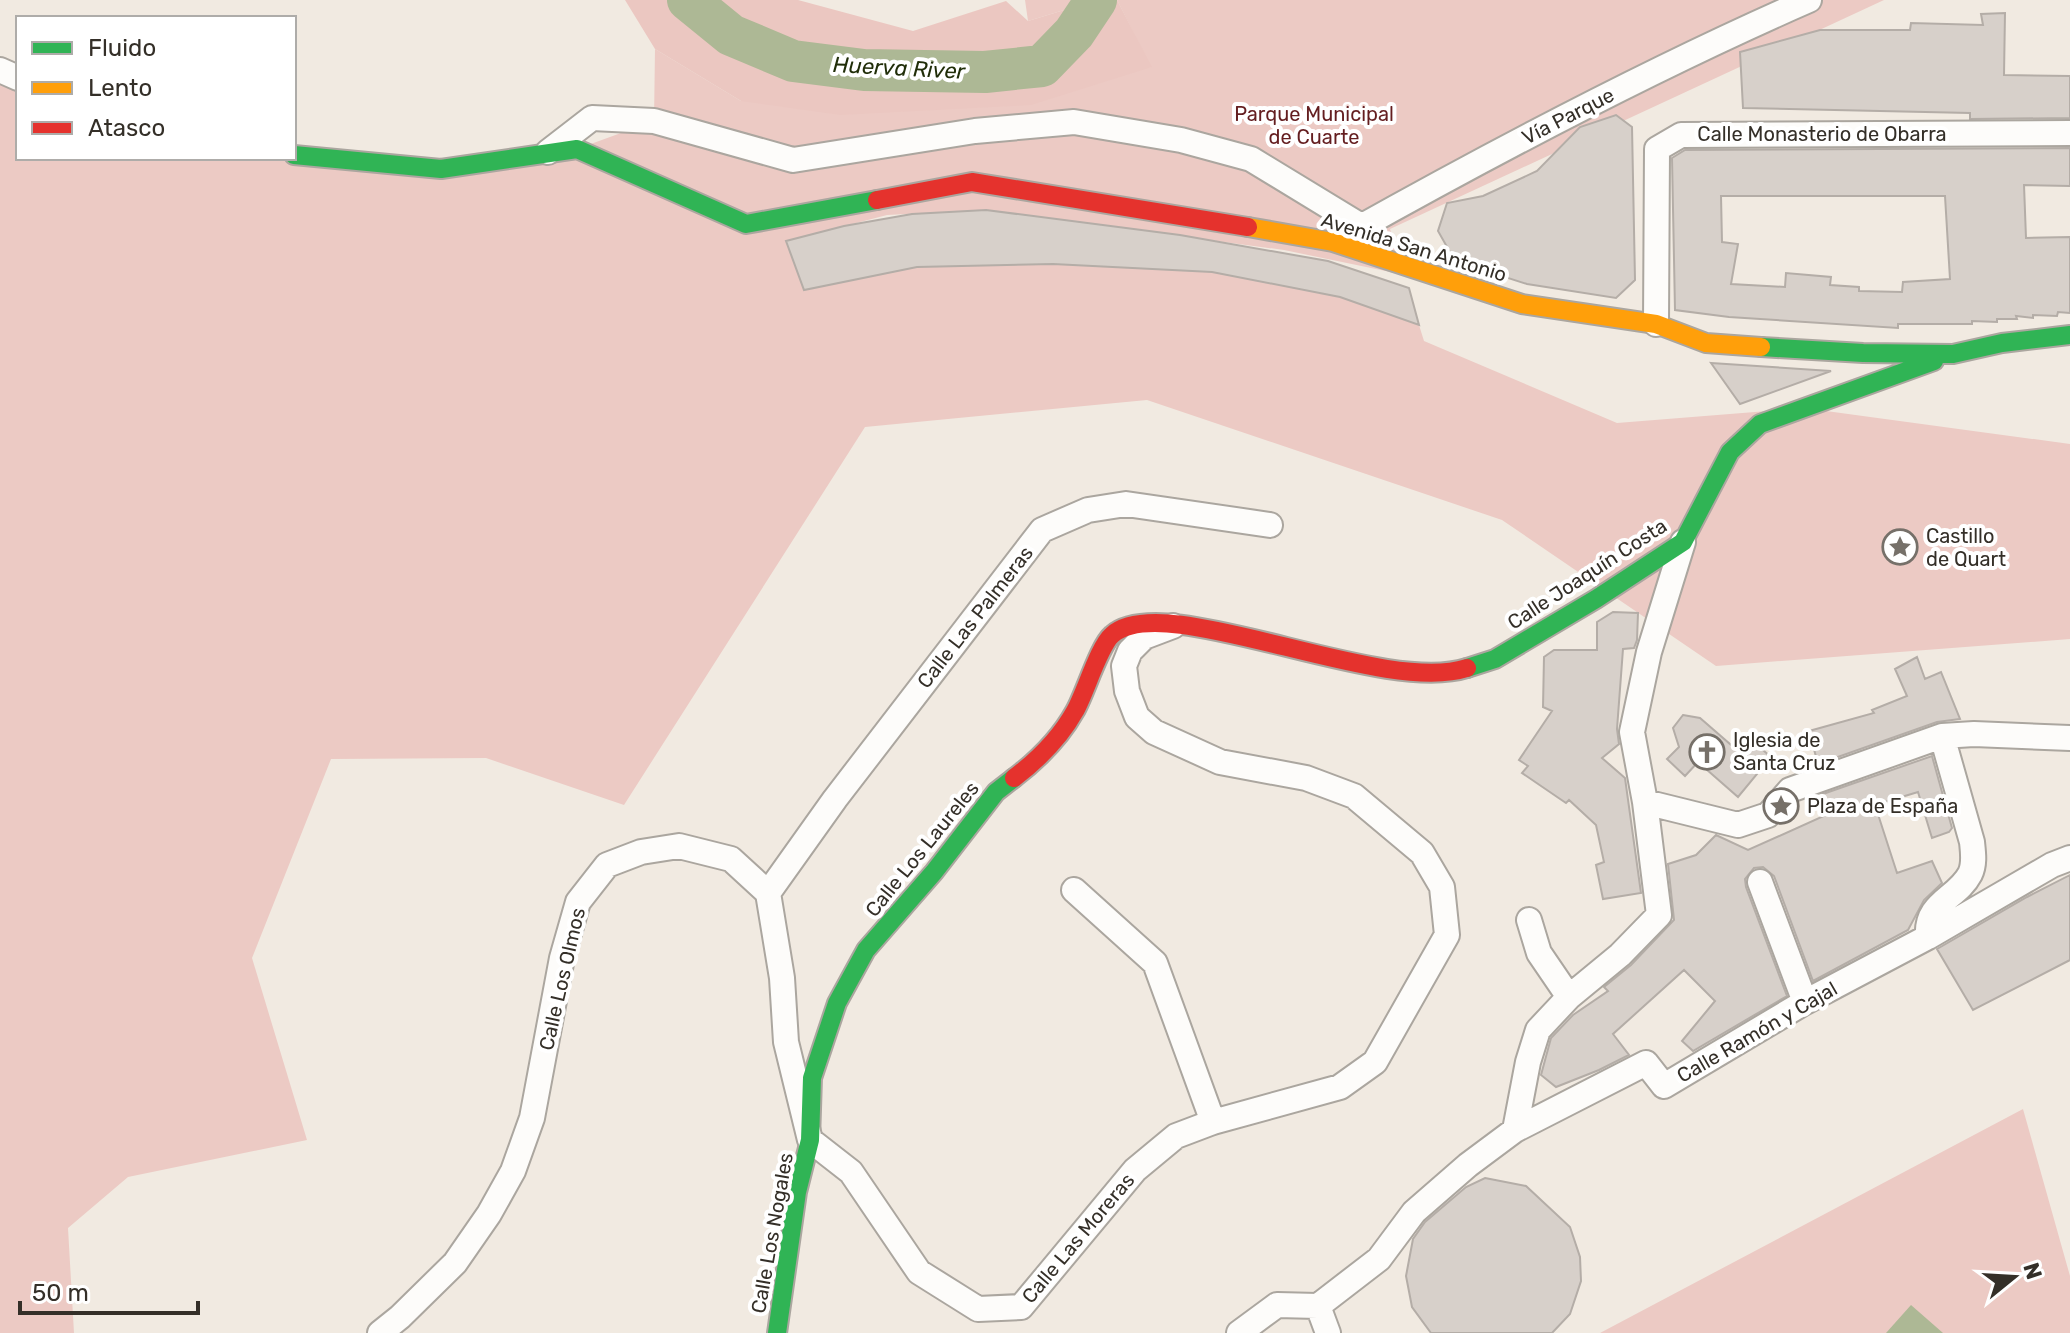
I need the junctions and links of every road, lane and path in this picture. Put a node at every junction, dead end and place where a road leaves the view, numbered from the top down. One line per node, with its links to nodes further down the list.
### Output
1 (1809, 0): 5 (street, Vía Parque)
2 (2070, 133): 7 (street, Calle Monasterio de Obarra)
3 (546, 154): 4 (street); 5 (street); 6 (street, Avenida San Antonio)
4 (296, 155)
5 (1361, 226): 6 (street, Vía Parque)
6 (1333, 242): 7 (street, Avenida San Antonio)
7 (1656, 324): 9 (street, Avenida San Antonio)
8 (2070, 335): 9 (street, Avenida San Antonio)
9 (1953, 354): 11 (street, Calle Joaquín Costa)
10 (1270, 525): 19 (street, Calle Las Palmeras)
11 (1683, 542): 12 (street, Calle Joaquín Costa); 15 (street)
12 (1181, 623): 24 (street, Calle Las Moreras); 26 (street, Calle Los Laureles)
13 (1942, 736): 14 (street); 15 (street); 21 (street)
14 (2070, 738)
15 (1645, 802): 22 (street)
16 (2070, 858): 21 (street, Calle Ramón y Cajal)
17 (1760, 882): 23 (street)
18 (1074, 890): 24 (street)
19 (768, 893): 26 (street); 28 (street, Calle Los Olmos)
20 (1529, 920): 22 (street)
21 (1928, 937): 23 (street, Calle Ramón y Cajal)
22 (1569, 997): 25 (street)
23 (1805, 1002): 25 (street, Calle Ramón y Cajal)
24 (1213, 1122): 26 (street, Calle Las Moreras)
25 (1515, 1130): 27 (street, Calle Ramón y Cajal)
26 (810, 1140): 29 (street, Calle Los Nogales)
27 (1318, 1306): 30 (street); 31 (street)
28 (380, 1333)
29 (777, 1333)
30 (1239, 1333)
31 (1328, 1333)

